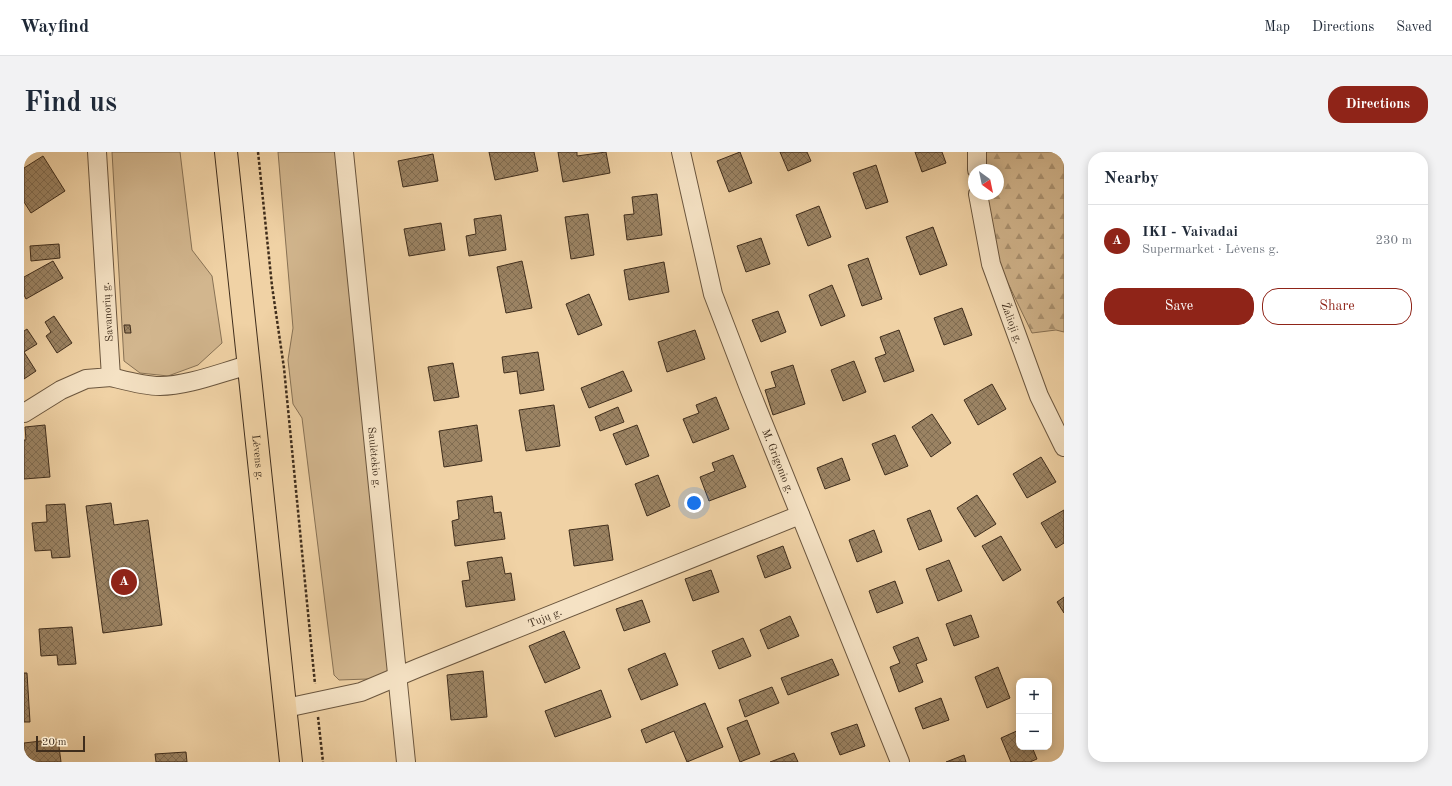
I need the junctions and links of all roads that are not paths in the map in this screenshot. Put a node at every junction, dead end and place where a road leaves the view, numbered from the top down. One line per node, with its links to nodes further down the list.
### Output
1 (97, 152): 9 (street, Savanorių g.)
2 (226, 152): 8 (main road, Lėvens g.)
3 (344, 152): 13 (street, Saulėtekio g.)
4 (681, 152): 12 (street, M. Grigonio g.)
5 (977, 152): 6 (street)
6 (977, 164)
7 (979, 200): 11 (street, Žalioji g.)
8 (249, 365): 9 (street); 14 (main road, Lėvens g.)
9 (111, 377): 10 (street)
10 (24, 413)
11 (1064, 447)
12 (800, 514): 13 (street, Tujų g.); 15 (street, M. Grigonio g.)
13 (397, 678): 14 (street, Tujų g.); 17 (street, Saulėtekio g.)
14 (286, 708): 16 (main road, Lėvens g.)
15 (897, 761)
16 (291, 762)
17 (406, 762)

